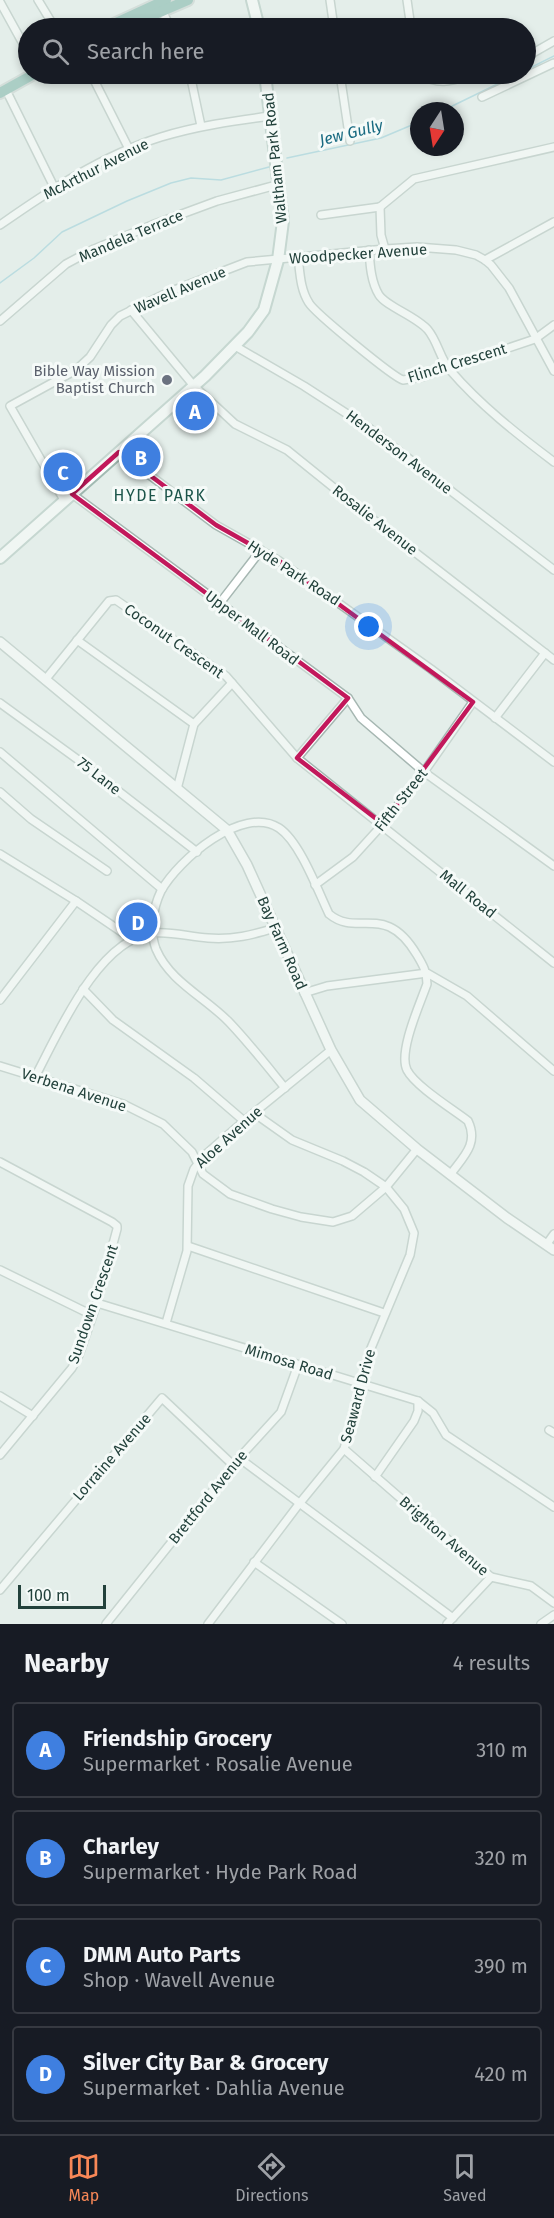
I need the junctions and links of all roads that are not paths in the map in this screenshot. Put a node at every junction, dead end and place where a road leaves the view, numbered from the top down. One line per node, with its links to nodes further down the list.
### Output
1 (38, 0): 8 (street)
2 (188, 0): 7 (main road)
3 (252, 0): 11 (main road)
4 (330, 0): 12 (street)
5 (406, 0): 13 (street)
6 (0, 2): 14 (street)
7 (164, 5): 9 (main road); 10 (main road)
8 (49, 18)
9 (131, 18)
10 (141, 18)
11 (256, 18)
12 (333, 18)
13 (409, 18)
14 (18, 35)
15 (554, 41): 16 (street)
16 (536, 51)
17 (554, 63): 18 (street)
18 (536, 72)
19 (18, 77): 26 (main road)
20 (18, 82): 26 (main road)
21 (96, 84): 32 (street)
22 (192, 84): 29 (street)
23 (266, 84): 28 (main road, Waltham Park Road)
24 (341, 84): 30 (street)
25 (510, 84): 27 (street)
26 (2, 90): 34 (street)
27 (482, 97)
28 (270, 116): 29 (street, McArthur Avenue); 33 (main road, Waltham Park Road)
29 (201, 126): 32 (street, McArthur Avenue)
30 (350, 141)
31 (554, 147): 35 (street)
32 (129, 149): 34 (street, McArthur Avenue)
33 (280, 184): 42 (main road, Waltham Park Road); 45 (street, Mandela Terrace)
34 (54, 188): 38 (street, McArthur Avenue)
35 (380, 207): 36 (street); 39 (street)
36 (321, 215)
37 (554, 222): 43 (street)
38 (0, 225)
39 (385, 249): 40 (street, Woodpecker Avenue); 43 (street, Woodpecker Avenue)
40 (369, 250): 41 (street, Woodpecker Avenue); 49 (street)
41 (298, 257): 42 (street, Woodpecker Avenue); 49 (street, Flinch Crescent)
42 (278, 260): 44 (street, Wavell Avenue); 48 (main road, Waltham Park Road)
43 (485, 260): 47 (street, Woodpecker Avenue)
44 (130, 310): 51 (street, Rosalie Avenue); 54 (street, Wavell Avenue)
45 (0, 321)
46 (554, 325): 47 (street, Flinch Crescent)
47 (535, 339): 49 (street, Flinch Crescent); 50 (street, Woodpecker Avenue)
48 (235, 346): 51 (main road, Waltham Park Road); 57 (street, Henderson Avenue)
49 (448, 368): 53 (street)
50 (554, 370)
51 (194, 386): 52 (main road, Waltham Park Road); 61 (street, Rosalie Avenue)
52 (119, 452): 54 (main road, Waltham Park Road); 55 (street, Hyde Park Road)
53 (554, 462)
54 (68, 497): 56 (main road, Waltham Park Road); 58 (street, Upper Mall Road)
55 (261, 550): 58 (street); 66 (street, Hyde Park Road)
56 (0, 558)
57 (554, 570)
58 (220, 603): 65 (street, Upper Mall Road)
59 (77, 640): 63 (street, Coconut Crescent); 64 (street, Coconut Crescent); 69 (street)
60 (0, 642): 63 (street, Bay Farm Road)
61 (545, 653): 62 (street, Rosalie Avenue); 68 (street)
62 (554, 660)
63 (45, 680): 74 (street, Bay Farm Road)
64 (232, 683): 69 (street, Coconut Crescent); 71 (street, Coconut Crescent)
65 (348, 698): 71 (street); 73 (street, Upper Mall Road)
66 (473, 702): 68 (street, Hyde Park Road); 73 (street, Fifth Street)
67 (0, 703): 78 (street, 75 Lane)
68 (495, 718): 72 (street, Hyde Park Road)
69 (194, 724): 74 (street, Coconut Crescent)
70 (0, 752): 83 (street)
71 (297, 758): 76 (street, Coconut Crescent)
72 (554, 762)
73 (424, 772): 76 (street, Fifth Street); 80 (street, Upper Mall Road)
74 (177, 789): 77 (street, Bay Farm Road)
75 (0, 792): 81 (street)
76 (383, 824): 82 (street, Fifth Street); 88 (street, Mall Road)
77 (227, 830): 78 (street); 82 (street); 85 (street, Bay Farm Road)
78 (197, 852): 83 (street)
79 (0, 855): 84 (street)
80 (554, 866)
81 (107, 871)
82 (315, 885): 89 (street)
83 (162, 889): 86 (street)
84 (76, 901): 87 (street); 92 (street)
85 (275, 928): 86 (street); 91 (street, Bay Farm Road)
86 (153, 933): 87 (street); 97 (street)
87 (132, 939): 90 (street)
88 (554, 963)
89 (427, 973): 91 (street); 95 (street); 103 (street)
90 (83, 989): 96 (street); 99 (street)
91 (304, 993): 93 (street, Bay Farm Road)
92 (0, 1000)
93 (331, 1050): 97 (street, Aloe Avenue); 100 (street, Bay Farm Road)
94 (0, 1066): 96 (street, Verbena Avenue)
95 (554, 1071)
96 (35, 1077): 102 (street, Verbena Avenue)
97 (285, 1088): 98 (street, Aloe Avenue)
98 (254, 1113): 99 (street, Aloe Avenue); 104 (street)
99 (244, 1121): 102 (street, Aloe Avenue)
100 (417, 1149): 103 (street, Bay Farm Road); 104 (street)
101 (0, 1162): 109 (street, Sundown Crescent)
102 (198, 1163): 104 (street, Verbena Avenue); 106 (street, Aloe Avenue)
103 (450, 1175): 107 (street, Bay Farm Road)
104 (386, 1187): 110 (street, Seaward Drive)
105 (554, 1234): 107 (street)
106 (188, 1246): 110 (street); 112 (street, Aloe Avenue)
107 (550, 1248)
108 (0, 1270): 111 (street)
109 (97, 1303): 111 (street, Sundown Crescent); 112 (street, Mimosa Road)
110 (384, 1313): 114 (street, Seaward Drive)
111 (92, 1315): 117 (street, Sundown Crescent)
112 (166, 1323): 113 (street, Mimosa Road)
113 (298, 1365): 114 (street, Mimosa Road); 120 (street, Brettford Avenue)
114 (362, 1384): 116 (street, Mimosa Road); 118 (street, Seaward Drive)
115 (0, 1396): 117 (street)
116 (418, 1401): 122 (street); 124 (street, Mimosa Road)
117 (33, 1416): 119 (street, Sundown Crescent)
118 (344, 1449): 122 (street, Brighton Avenue); 123 (street, Seaward Drive)
119 (0, 1455)
120 (239, 1458): 121 (street, Brettford Avenue); 123 (street)
121 (233, 1465): 127 (street, Lorraine Avenue); 132 (street, Brettford Avenue)
122 (375, 1476): 126 (street, Brighton Avenue)
123 (299, 1504): 125 (street, Seaward Drive); 130 (street)
124 (554, 1507)
125 (254, 1562): 131 (street, Seaward Drive); 133 (street)
126 (491, 1577): 128 (street, Brighton Avenue); 130 (street)
127 (0, 1590)
128 (554, 1603)
129 (554, 1615): 135 (street)
130 (453, 1618): 134 (street)
131 (212, 1623)
132 (106, 1624)
133 (342, 1624)
134 (447, 1624)
135 (542, 1624)

